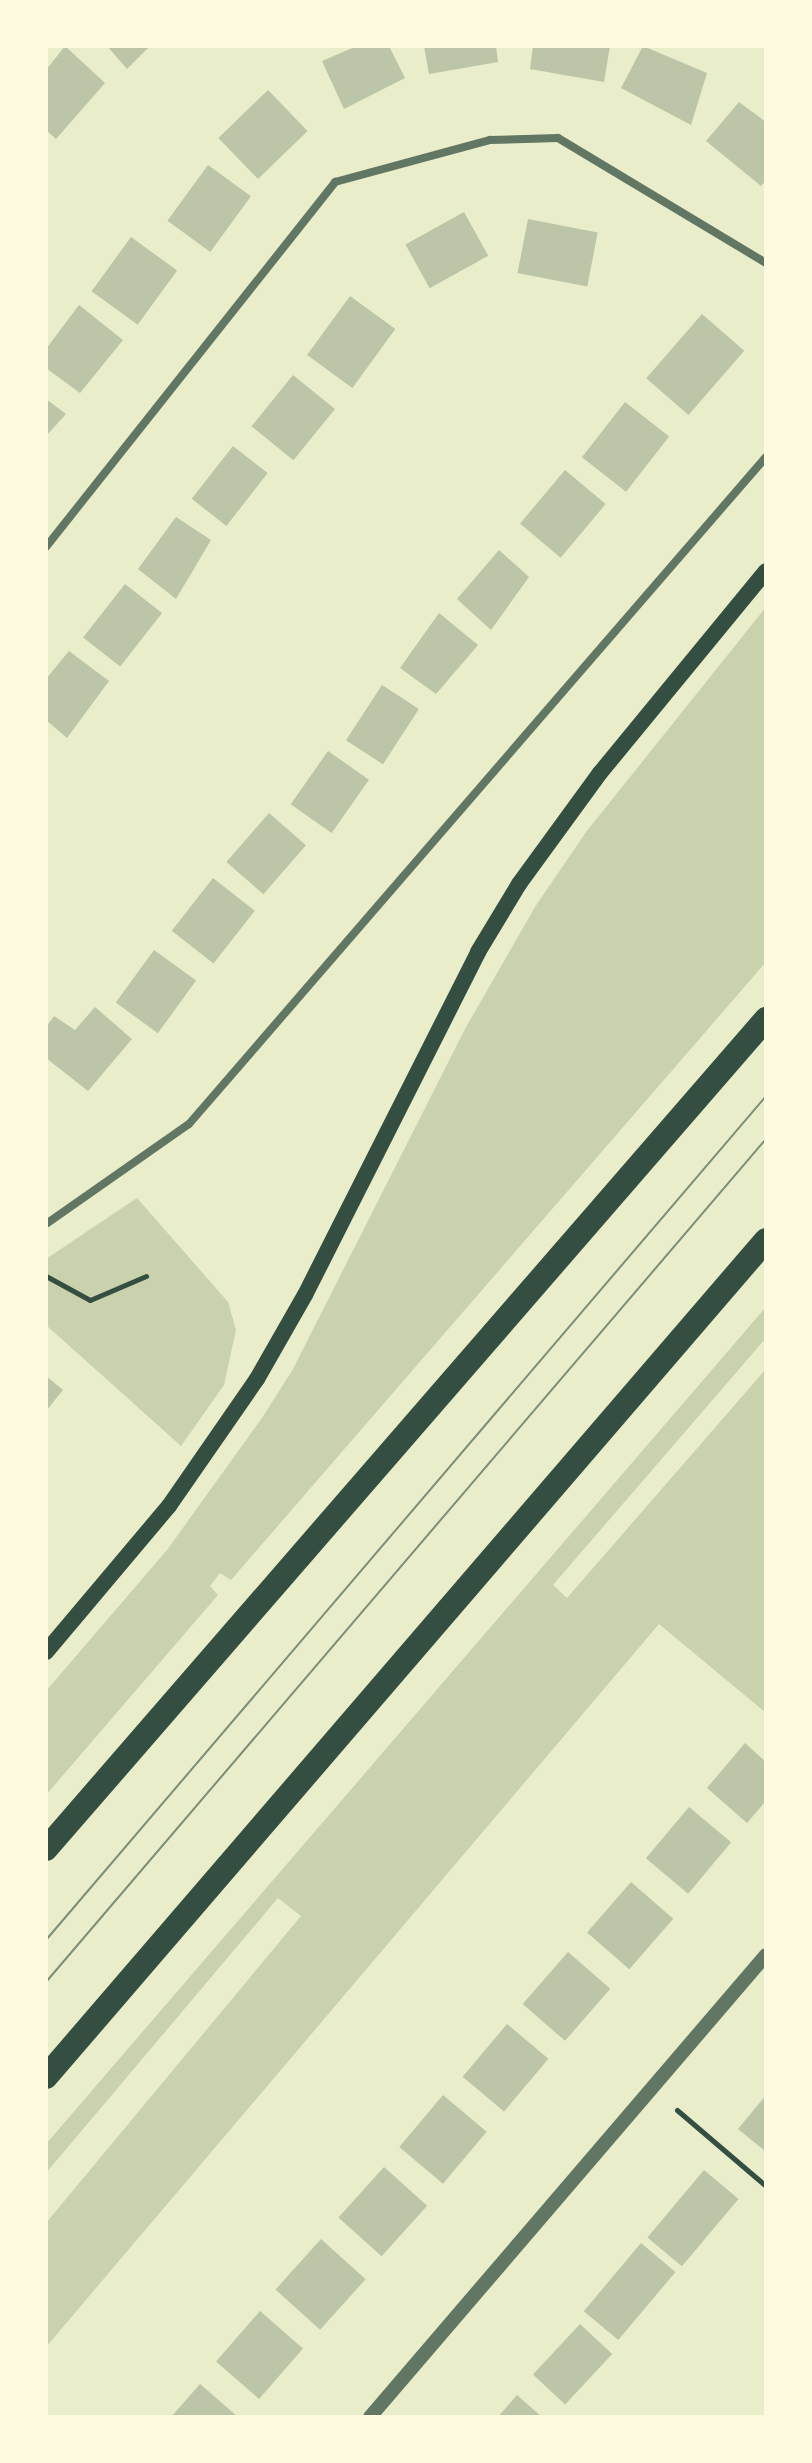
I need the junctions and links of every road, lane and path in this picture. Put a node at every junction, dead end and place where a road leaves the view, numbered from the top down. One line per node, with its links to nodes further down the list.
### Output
1 (766, 263): 3 (street)
2 (766, 457): 6 (street)
3 (46, 547)
4 (766, 571): 10 (main road)
5 (766, 1019): 11 (highway)
6 (46, 1224)
7 (766, 1240): 13 (highway)
8 (46, 1276): 9 (path)
9 (146, 1276)
10 (46, 1652)
11 (46, 1849)
12 (766, 1955): 16 (street)
13 (46, 2077)
14 (677, 2110): 15 (path)
15 (766, 2186)
16 (370, 2417)

